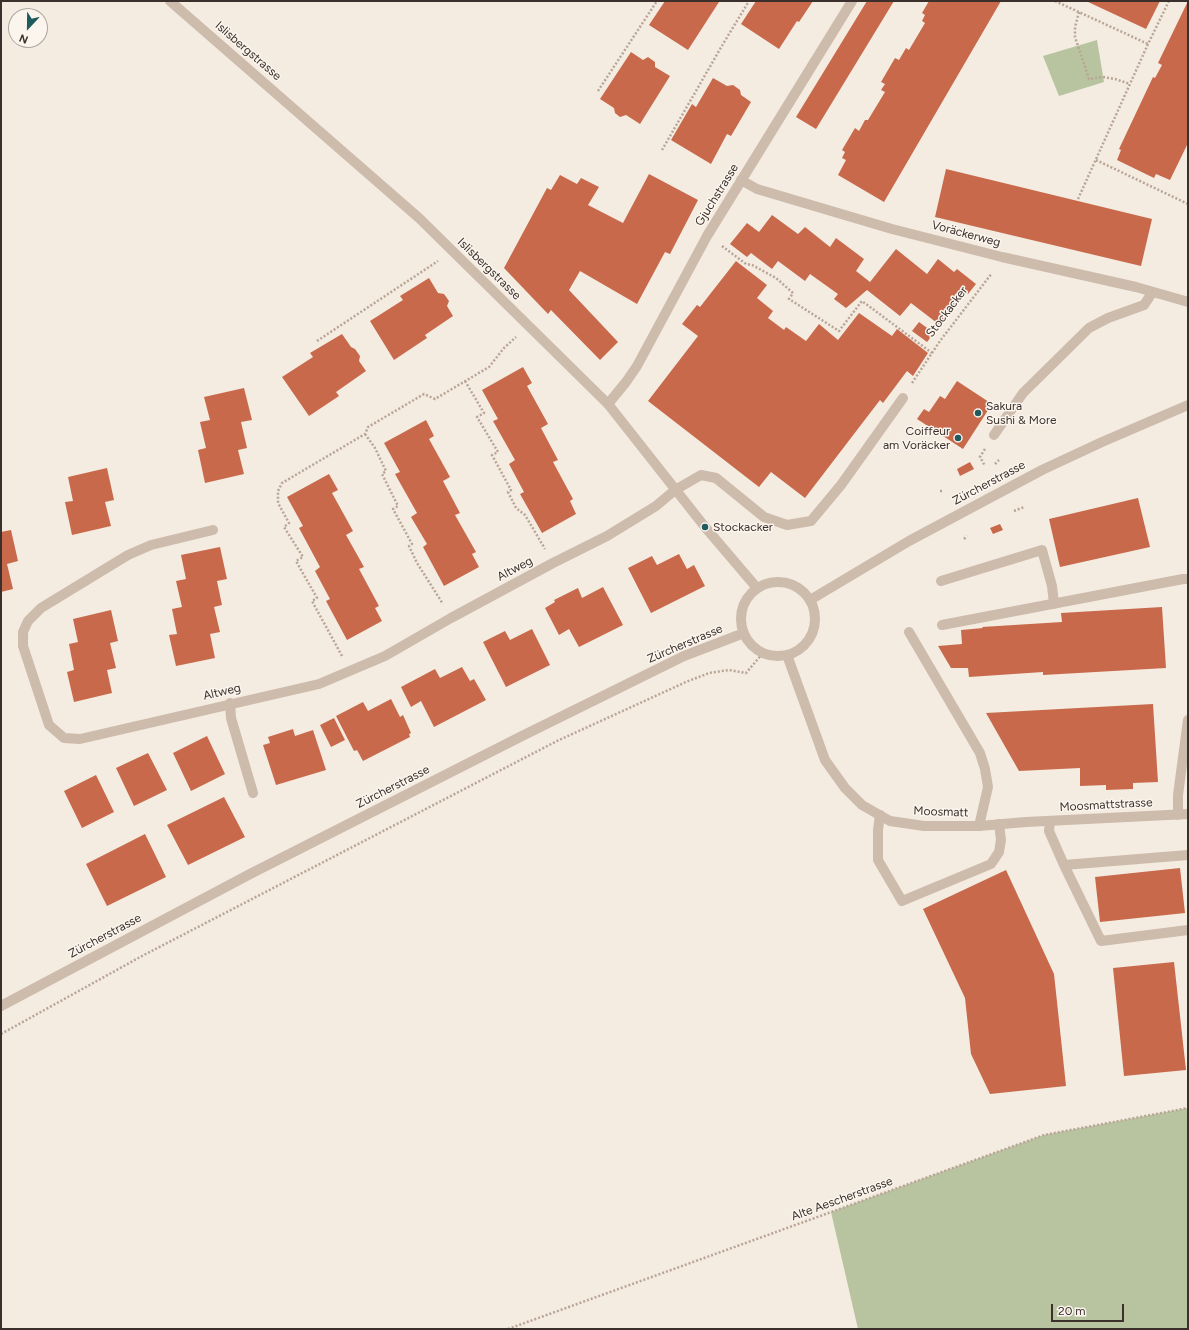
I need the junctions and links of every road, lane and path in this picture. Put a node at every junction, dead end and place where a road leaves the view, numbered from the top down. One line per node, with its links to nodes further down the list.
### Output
1 (170, 1): 17 (street, Islisbergstrasse)
2 (657, 1): 10 (path)
3 (749, 1): 11 (path)
4 (852, 1): 13 (street, Gjuchstrasse)
5 (1055, 1): 7 (path)
6 (1169, 1): 8 (path)
7 (1079, 12): 8 (path); 9 (path)
8 (1148, 44): 9 (path)
9 (1130, 84): 12 (path)
10 (598, 91)
11 (662, 150)
12 (1096, 160): 14 (path); 15 (path)
13 (741, 180): 16 (street, Gjuchstrasse); 19 (street, Voräckerweg)
14 (1078, 199)
15 (1188, 204)
16 (707, 236): 23 (path, Stockacker); 27 (street, Gjuchstrasse)
17 (450, 249): 21 (street, Islisbergstrasse); 22 (path)
18 (982, 286): 23 (path, Stockacker)
19 (1152, 292): 20 (street, Voräckerweg); 30 (street)
20 (1188, 302)
21 (528, 326): 25 (path); 27 (street, Islisbergstrasse)
22 (317, 341)
23 (932, 353): 24 (path, Stockacker)
24 (915, 378)
25 (465, 380): 29 (path); 39 (path)
26 (903, 398): 33 (street)
27 (608, 404): 33 (street, Islisbergstrasse)
28 (1188, 405): 45 (street, Zürcherstrasse)
29 (365, 434): 47 (path); 53 (path)
30 (994, 434)
31 (999, 460): 32 (path)
32 (995, 464)
33 (675, 490): 44 (street, Islisbergstrasse); 47 (street, Altweg)
34 (940, 491): 35 (path)
35 (944, 491)
36 (1024, 507): 37 (path)
37 (1014, 511)
38 (213, 530): 54 (street, Altweg)
39 (537, 536)
40 (967, 536): 41 (path)
41 (964, 539)
42 (1188, 579): 46 (street)
43 (941, 581): 46 (street)
44 (757, 588): 45 (street); 50 (street)
45 (810, 600): 52 (street)
46 (1054, 604): 48 (street)
47 (451, 618): 53 (street, Altweg)
48 (942, 625)
49 (909, 632): 62 (street)
50 (744, 633): 51 (street); 66 (street, Zürcherstrasse)
51 (763, 653): 52 (street); 67 (path)
52 (788, 655): 57 (street, Moosmatt)
53 (349, 671): 54 (street, Altweg)
54 (230, 703): 56 (street)
55 (1188, 720): 58 (street)
56 (253, 793)
57 (880, 815): 61 (street); 62 (street, Moosmatt)
58 (1183, 815): 59 (street, Moosmattstrasse)
59 (1050, 821): 60 (street, Moosmattstrasse); 64 (street)
60 (1026, 822): 61 (street, Moosmatt)
61 (999, 824): 62 (street, Moosmatt)
62 (979, 826)
63 (1188, 854): 64 (street)
64 (1064, 865): 65 (street)
65 (1188, 930)
66 (1, 1006)
67 (1, 1034)
68 (1188, 1108): 69 (path, Alte Aescherstrasse)
69 (508, 1329)

